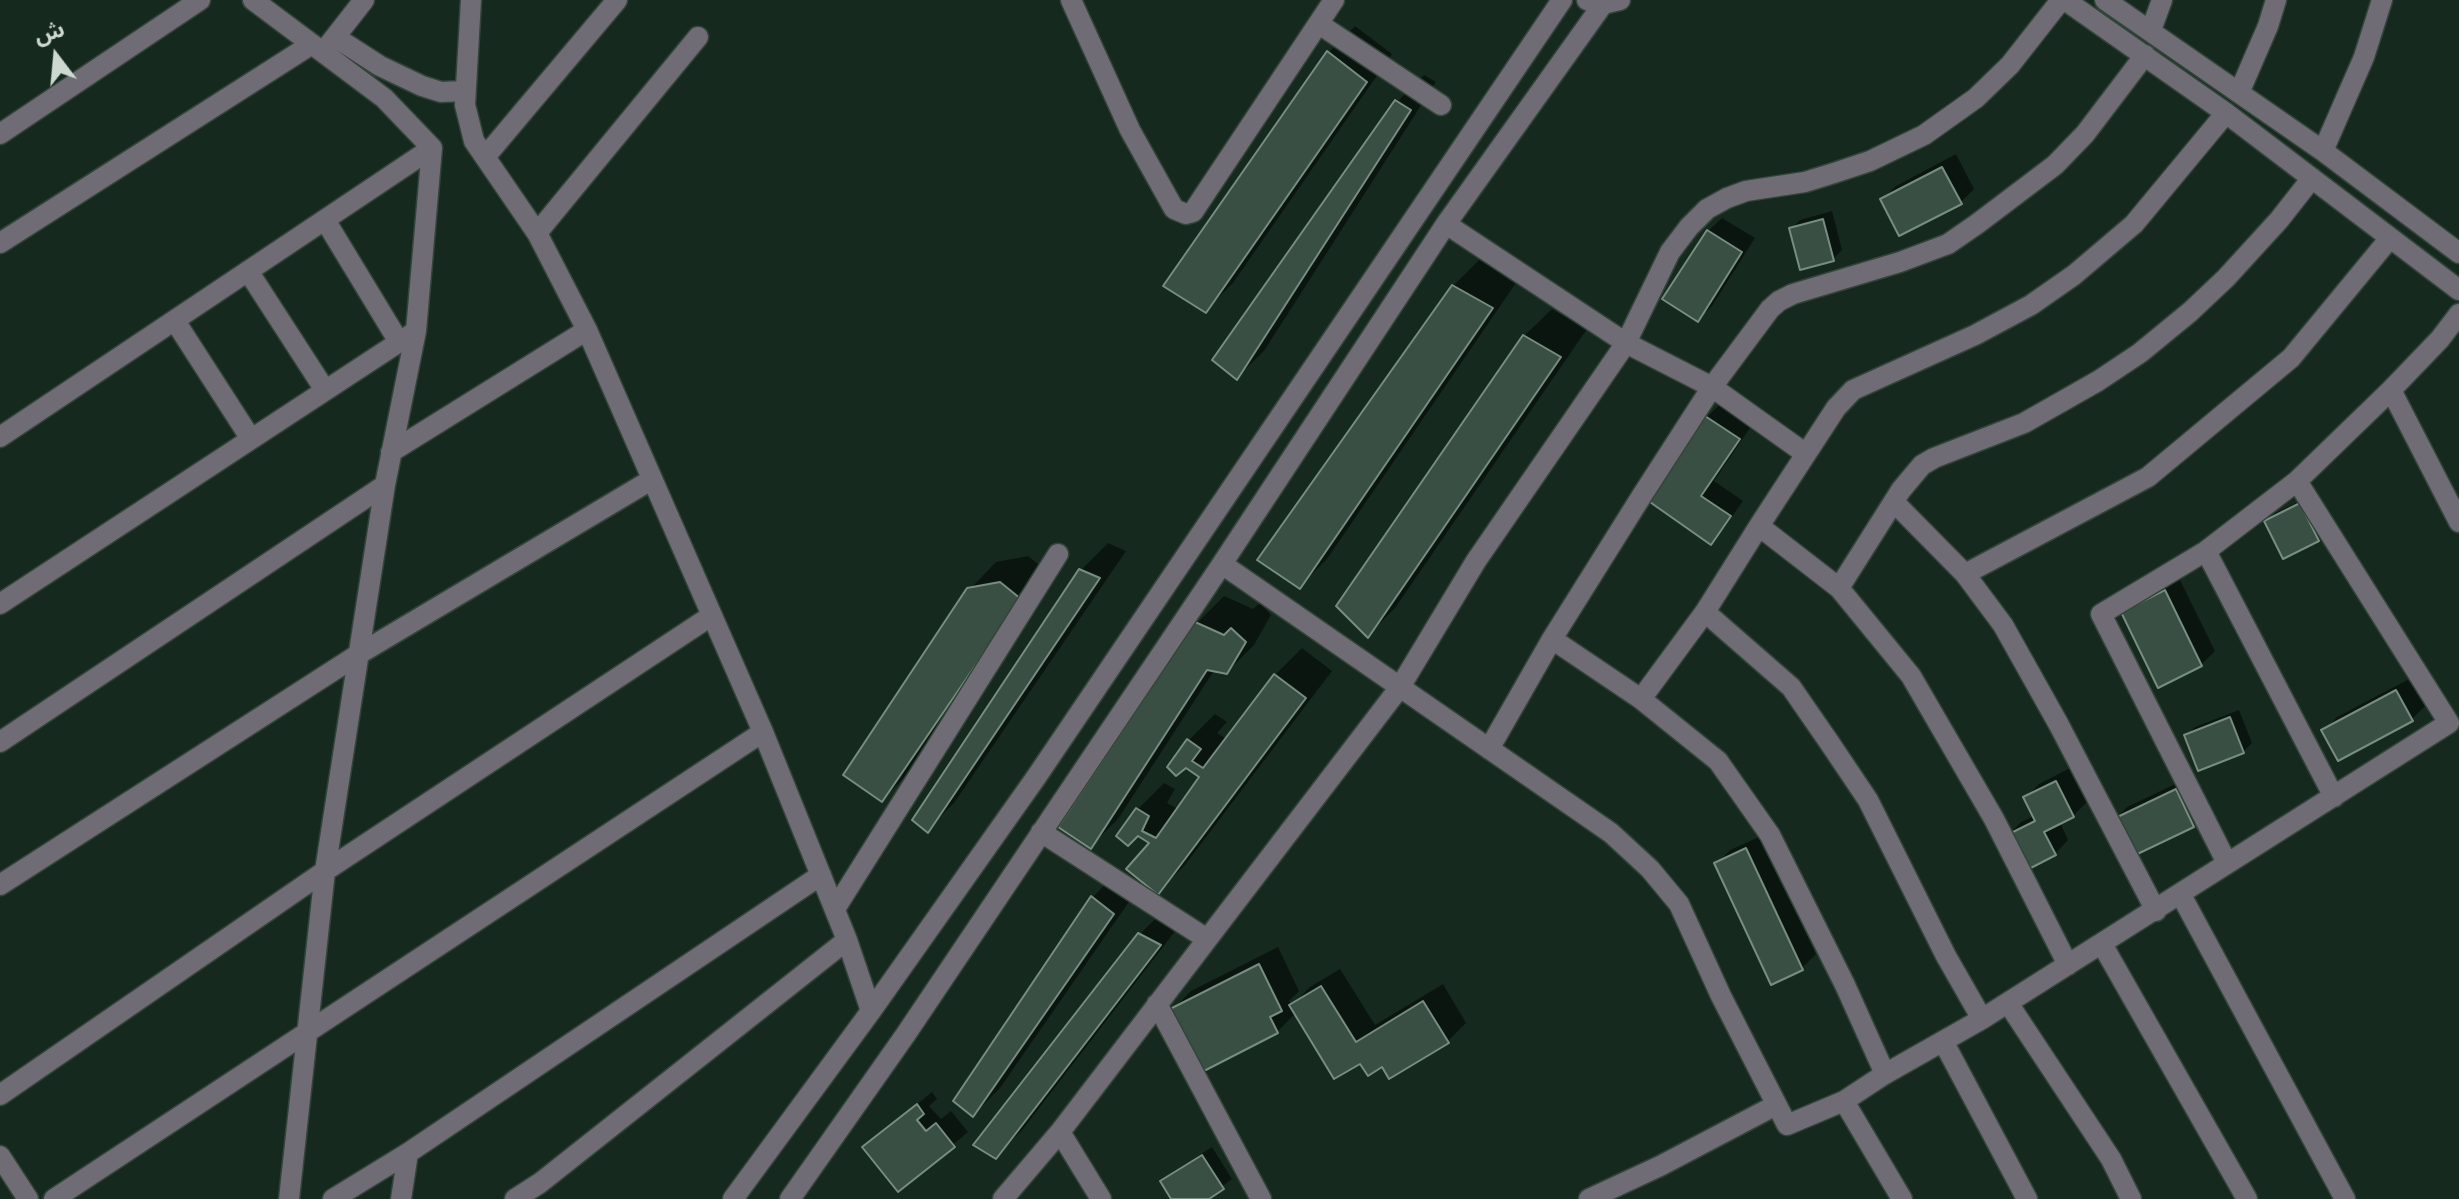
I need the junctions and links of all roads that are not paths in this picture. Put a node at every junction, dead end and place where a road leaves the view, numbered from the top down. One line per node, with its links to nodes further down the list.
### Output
1 (200, 0): 25 (street)
2 (253, 0): 19 (street)
3 (364, 0): 19 (street)
4 (471, 0): 21 (street)
5 (617, 0): 28 (street)
6 (1071, 0): 16 (street)
7 (1334, 0): 16 (street)
8 (1562, 0): 87 (street)
9 (1635, 0): 15 (street)
10 (2063, 0): 20 (street); 42 (street)
11 (2105, 0): 17 (street)
12 (2162, 0): 17 (street)
13 (2276, 0): 22 (street)
14 (2382, 0): 27 (street)
15 (1608, 1): 31 (street)
16 (1319, 24): 23 (street)
17 (2151, 30): 22 (street)
18 (698, 37): 32 (street)
19 (323, 44): 21 (street); 26 (street); 34 (street)
20 (2145, 55): 24 (street); 43 (street)
21 (465, 91): 28 (street)
22 (2239, 93): 27 (street)
23 (1441, 105)
24 (2226, 113): 29 (street); 49 (street)
25 (0, 134)
26 (432, 148): 30 (street); 41 (street)
27 (2323, 151): 35 (street)
28 (485, 157): 32 (street)
29 (2312, 178): 33 (street); 53 (street)
30 (325, 220): 36 (street); 41 (street)
31 (1446, 224): 42 (street); 58 (street)
32 (537, 233): 40 (street)
33 (2390, 238): 37 (street); 59 (street)
34 (0, 243)
35 (2459, 253)
36 (248, 271): 39 (street); 44 (street)
37 (2459, 290)
38 (2459, 314): 45 (street)
39 (175, 321): 46 (street); 47 (street)
40 (587, 330): 48 (street); 50 (street)
41 (408, 336): 44 (street); 48 (street)
42 (1626, 343): 43 (street); 66 (street)
43 (1712, 387): 49 (street); 64 (street)
44 (325, 390): 47 (street)
45 (2391, 390): 51 (street); 54 (street)
46 (0, 437)
47 (251, 439): 61 (street)
48 (391, 452): 52 (street)
49 (1806, 454): 55 (street)
50 (651, 480): 63 (street); 65 (street)
51 (2297, 481): 56 (street); 68 (street)
52 (385, 485): 65 (street); 70 (street)
53 (1894, 502): 59 (street); 60 (street)
54 (2459, 522)
55 (1759, 526): 60 (street); 62 (street)
56 (2206, 551): 72 (street); 74 (street)
57 (1058, 554): 79 (street)
58 (1222, 564): 66 (street); 73 (street)
59 (1965, 574): 80 (street)
60 (1839, 588): 84 (street)
61 (0, 604)
62 (1705, 612): 67 (street); 88 (street)
63 (711, 616): 69 (street); 75 (street)
64 (1552, 639): 67 (street); 71 (street)
65 (359, 654): 75 (street); 77 (street)
66 (1400, 687): 71 (street); 81 (street)
67 (1641, 699): 91 (street)
68 (2454, 720): 72 (street)
69 (763, 732): 76 (street); 89 (street)
70 (0, 742)
71 (1489, 749): 94 (street)
72 (2334, 797): 74 (street)
73 (1041, 832): 81 (street); 106 (street)
74 (2227, 863): 78 (street)
75 (325, 871): 89 (street); 92 (street)
76 (821, 875): 79 (street); 96 (street)
77 (0, 885)
78 (2181, 895): 80 (street); 115 (street)
79 (835, 909): 82 (street)
80 (2156, 911): 83 (street)
81 (1207, 939): 86 (street)
82 (847, 940): 87 (street); 98 (street)
83 (2102, 944): 84 (street); 114 (street)
84 (2068, 965): 85 (street)
85 (2008, 1003): 88 (street); 113 (street)
86 (1157, 1004): 95 (street); 109 (street)
87 (871, 1011): 105 (street)
88 (1982, 1019): 90 (street)
89 (307, 1033): 100 (street); 101 (street)
90 (1943, 1041): 91 (street); 112 (street)
91 (1885, 1074): 93 (street)
92 (0, 1095)
93 (1844, 1101): 94 (street); 111 (street)
94 (1776, 1105): 110 (street)
95 (1060, 1132): 107 (street); 108 (street)
96 (408, 1153): 102 (street); 103 (street)
97 (0, 1156): 99 (street)
98 (544, 1191): 104 (street)
99 (28, 1199)
100 (54, 1199)
101 (289, 1199)
102 (333, 1199)
103 (401, 1199)
104 (515, 1199)
105 (733, 1199)
106 (790, 1199)
107 (1003, 1199)
108 (1101, 1199)
109 (1261, 1199)
110 (1589, 1199)
111 (1902, 1199)
112 (2027, 1199)
113 (2131, 1199)
114 (2247, 1199)
115 (2345, 1199)

